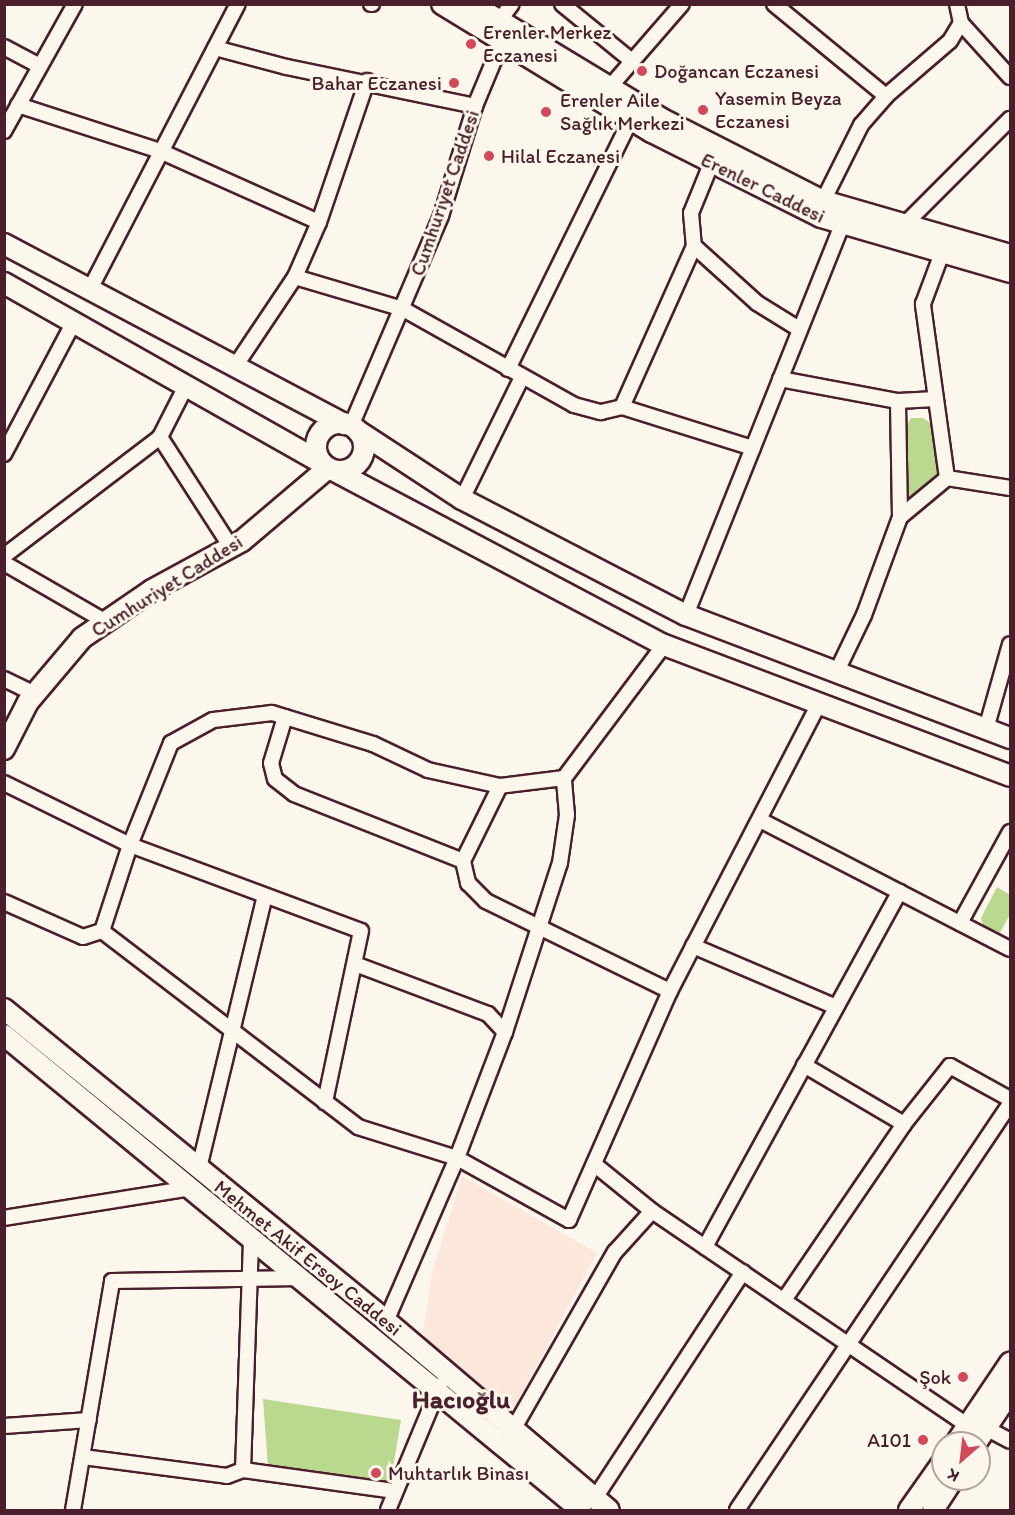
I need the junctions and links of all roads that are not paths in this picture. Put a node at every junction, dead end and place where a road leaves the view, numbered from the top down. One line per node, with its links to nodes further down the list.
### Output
1 (75, 4): 15 (street)
2 (238, 4): 13 (street)
3 (442, 4): 11 (main road, Erenler Caddesi)
4 (472, 4): 11 (main road, Erenler Caddesi)
5 (512, 4): 11 (street, Cumhuriyet Caddesi)
6 (562, 4): 14 (street)
7 (682, 4): 14 (street)
8 (774, 4): 19 (street)
9 (957, 4): 10 (street)
10 (961, 22): 16 (street); 19 (street)
11 (503, 29): 18 (main road, Erenler Caddesi); 21 (street, Cumhuriyet Caddesi); 22 (main road, Erenler Caddesi)
12 (4, 47): 15 (street)
13 (215, 48): 17 (street); 25 (street)
14 (632, 61): 18 (street)
15 (39, 66): 20 (street)
16 (1011, 77)
17 (367, 81): 21 (street); 28 (street)
18 (609, 88): 27 (main road, Erenler Caddesi)
19 (886, 96): 27 (street)
20 (18, 105): 24 (street); 25 (street)
21 (475, 106): 39 (street, Cumhuriyet Caddesi)
22 (631, 119): 26 (main road, Erenler Caddesi); 43 (street)
23 (1011, 119): 30 (street)
24 (4, 131)
25 (160, 150): 28 (street); 38 (street)
26 (711, 164): 29 (main road, Erenler Caddesi); 32 (street)
27 (823, 201): 30 (main road, Erenler Caddesi)
28 (319, 222): 36 (street)
29 (842, 224): 33 (main road, Erenler Caddesi); 41 (street)
30 (902, 226): 34 (main road, Erenler Caddesi)
31 (4, 244): 38 (main road)
32 (694, 246): 41 (street); 49 (street)
33 (942, 254): 35 (main road, Erenler Caddesi); 47 (street)
34 (1011, 255)
35 (1011, 272)
36 (295, 277): 39 (street); 42 (street)
37 (4, 283): 40 (main road)
38 (89, 291): 42 (main road)
39 (403, 309): 43 (street); 50 (street, Cumhuriyet Caddesi)
40 (74, 322): 46 (main road); 53 (street)
41 (799, 329): 45 (street)
42 (234, 368): 50 (main road)
43 (508, 369): 44 (street)
44 (522, 377): 49 (street); 57 (street)
45 (780, 379): 48 (street); 52 (street)
46 (186, 386): 51 (street); 54 (main road)
47 (936, 399): 48 (street); 55 (street)
48 (898, 401): 58 (street)
49 (622, 407): 52 (street)
50 (351, 427): 54 (main road); 54 (main road); 57 (main road)
51 (160, 437): 59 (street); 60 (street)
52 (753, 448): 62 (street)
53 (4, 454)
54 (328, 467): 59 (main road, Cumhuriyet Caddesi); 65 (main road)
55 (946, 478): 56 (street); 58 (street)
56 (1011, 488)
57 (462, 500): 62 (main road)
58 (900, 517): 66 (street)
59 (231, 547): 63 (main road, Cumhuriyet Caddesi)
60 (4, 556)
61 (4, 563): 63 (street)
62 (686, 615): 66 (main road)
63 (106, 622): 68 (main road, Cumhuriyet Caddesi)
64 (1011, 644): 71 (street)
65 (664, 645): 69 (main road); 75 (street)
66 (837, 671): 71 (main road)
67 (4, 679): 68 (street)
68 (35, 694): 73 (main road, Cumhuriyet Caddesi)
69 (819, 703): 74 (main road); 78 (street)
70 (285, 717): 77 (street); 80 (street); 81 (street)
71 (986, 729): 72 (main road)
72 (1011, 738)
73 (4, 749)
74 (1011, 776)
75 (564, 778): 77 (street); 86 (street)
76 (4, 783): 80 (street)
77 (500, 786): 81 (street)
78 (760, 820): 82 (street); 88 (street)
79 (1011, 832): 85 (street)
80 (130, 845): 83 (street); 87 (street)
81 (464, 861): 86 (street)
82 (899, 892): 85 (street); 92 (street)
83 (265, 896): 90 (street); 94 (street)
84 (4, 902): 87 (street)
85 (960, 922): 89 (street)
86 (541, 927): 91 (street); 95 (street)
87 (102, 931): 94 (street)
88 (693, 946): 91 (street); 92 (street)
89 (1011, 949)
90 (355, 964): 95 (street); 99 (street)
91 (670, 991): 103 (street)
92 (836, 1007): 97 (street)
93 (4, 1009): 104 (main road, Mehmet Akif Ersoy Caddesi)
94 (230, 1028): 99 (street); 104 (street)
95 (505, 1032): 102 (street)
96 (4, 1035): 105 (main road, Mehmet Akif Ersoy Caddesi)
97 (804, 1065): 101 (street); 109 (street)
98 (1011, 1099): 101 (street)
99 (325, 1102): 102 (street)
100 (1011, 1104): 115 (street)
101 (904, 1124): 113 (street)
102 (457, 1158): 103 (street); 114 (street)
103 (594, 1164): 106 (street)
104 (199, 1168): 114 (main road, Mehmet Akif Ersoy Caddesi)
105 (191, 1188): 107 (street); 108 (main road, Mehmet Akif Ersoy Caddesi)
106 (652, 1211): 109 (street); 122 (street)
107 (4, 1218)
108 (251, 1237): 111 (main road, Mehmet Akif Ersoy Caddesi); 112 (street)
109 (705, 1247): 110 (street)
110 (742, 1272): 113 (street); 133 (street)
111 (301, 1278): 112 (street); 118 (main road, Mehmet Akif Ersoy Caddesi)
112 (250, 1279): 120 (street); 129 (street)
113 (784, 1300): 115 (street)
114 (386, 1321): 117 (main road, Mehmet Akif Ersoy Caddesi)
115 (849, 1344): 123 (street); 136 (street)
116 (1011, 1363): 124 (main road)
117 (448, 1373): 118 (street); 122 (main road, Mehmet Akif Ersoy Caddesi)
118 (436, 1391): 131 (street); 133 (main road, Mehmet Akif Ersoy Caddesi)
119 (1011, 1392): 125 (main road)
120 (89, 1420): 121 (street); 128 (street)
121 (4, 1426)
122 (514, 1428): 133 (main road, Mehmet Akif Ersoy Caddesi)
123 (976, 1431)
124 (977, 1431)
125 (978, 1431)
126 (991, 1436): 127 (street)
127 (1011, 1441)
128 (82, 1457): 129 (street); 134 (street)
129 (243, 1470): 131 (street)
130 (931, 1479): 137 (main road)
131 (394, 1491): 135 (street)
132 (945, 1491): 138 (main road)
133 (595, 1506)
134 (73, 1510)
135 (388, 1510)
136 (737, 1510)
137 (909, 1510)
138 (933, 1510)

